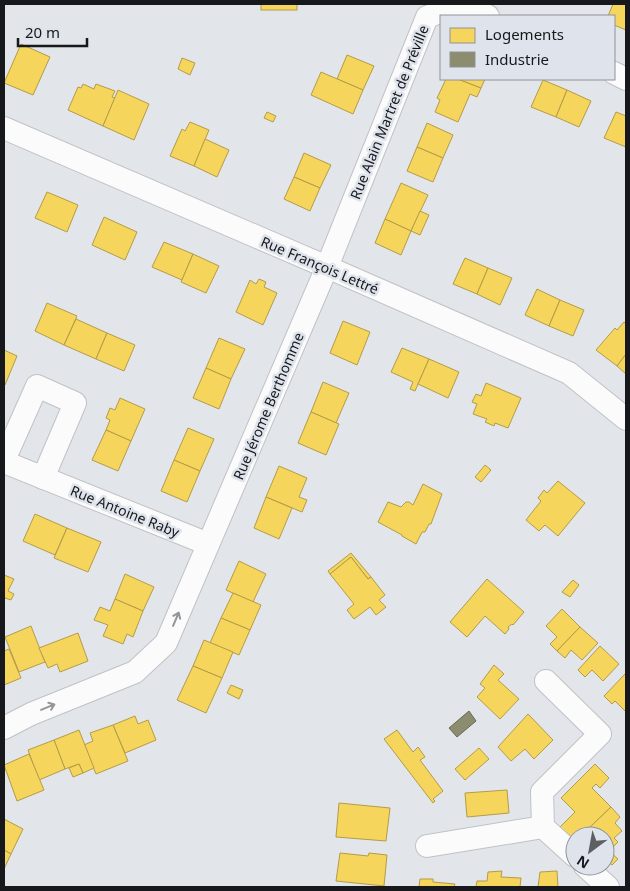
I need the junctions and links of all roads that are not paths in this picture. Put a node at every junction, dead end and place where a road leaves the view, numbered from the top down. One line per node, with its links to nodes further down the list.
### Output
1 (486, 15): 3 (street, Rue Alain Martret de Préville)
2 (4, 128): 3 (street, Rue François Lettré)
3 (327, 267): 4 (street, Rue François Lettré); 7 (street, Rue Jérome Berthomme)
4 (626, 419)
5 (4, 461): 6 (street, Rue Antoine Raby); 6 (street, Rue Antoine Raby)
6 (43, 478): 7 (street, Rue Antoine Raby)
7 (208, 544): 9 (street, Rue Jérome Berthomme, one-way to 7)
8 (546, 681): 10 (street)
9 (4, 728)
10 (543, 827): 11 (street); 12 (street)
11 (427, 846)
12 (565, 847)
13 (596, 876): 14 (street)
14 (608, 887)

